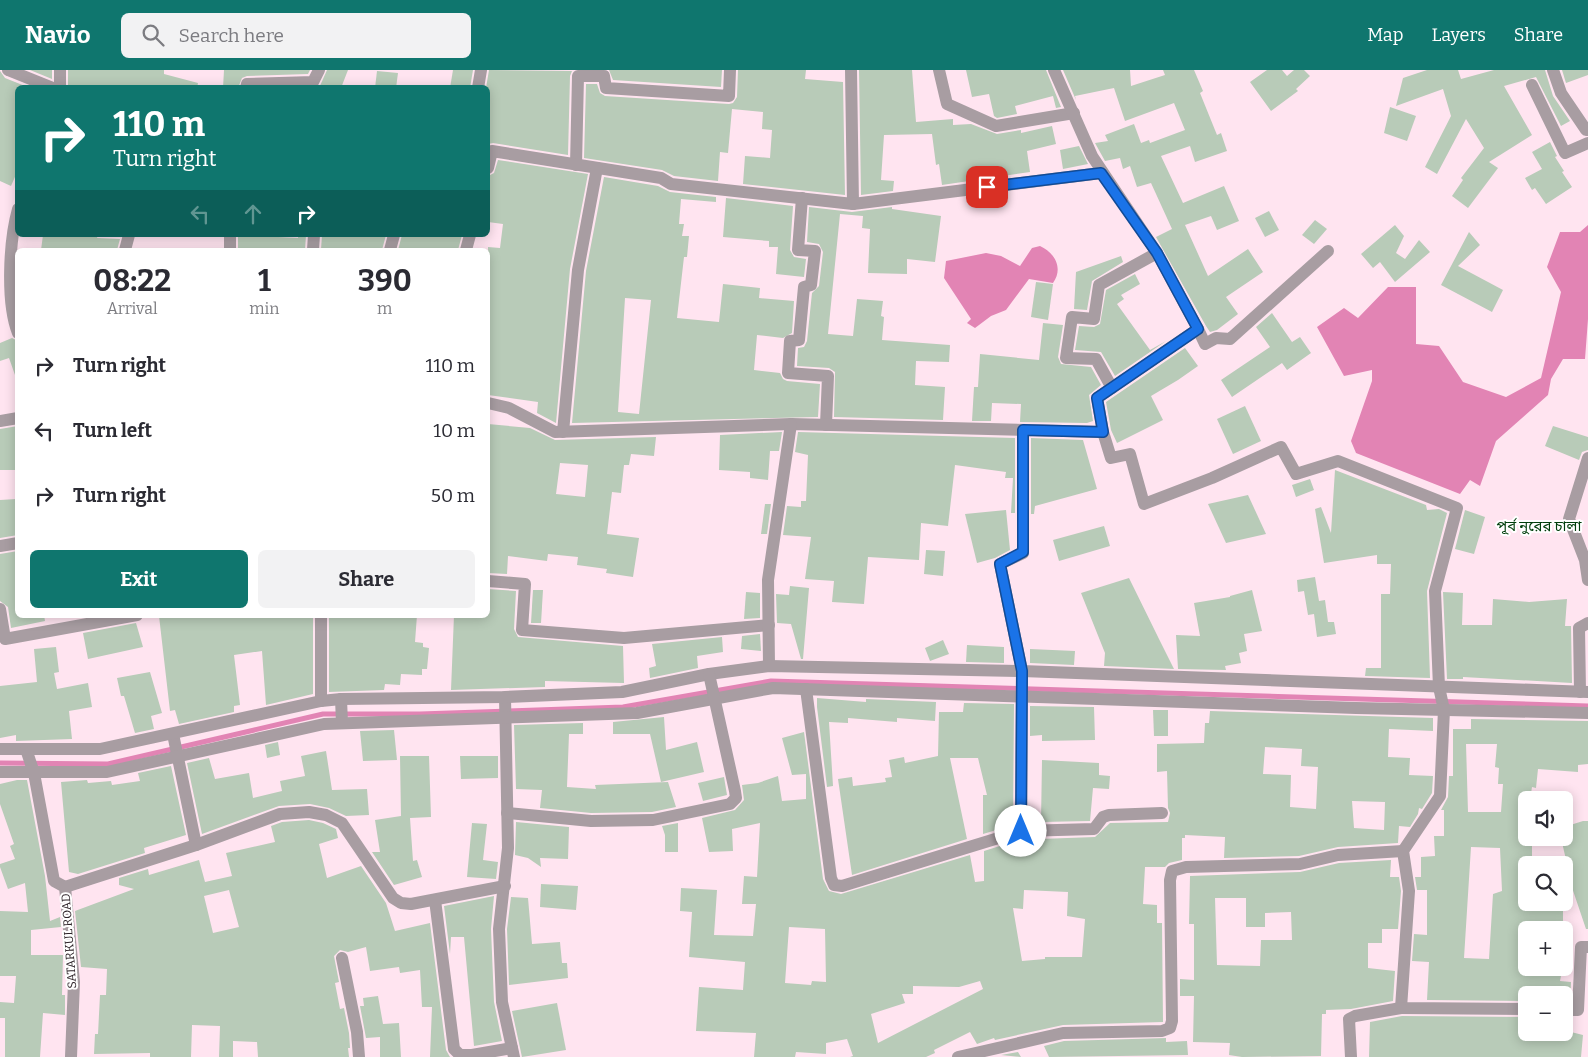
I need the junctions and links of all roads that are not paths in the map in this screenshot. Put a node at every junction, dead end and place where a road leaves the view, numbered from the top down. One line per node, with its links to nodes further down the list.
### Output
1 (8, 70): 11 (street)
2 (60, 70): 12 (street)
3 (319, 70): 14 (street)
4 (481, 70): 15 (street)
5 (730, 70): 10 (street)
6 (851, 70): 25 (street)
7 (939, 70): 17 (street)
8 (1054, 70): 17 (street)
9 (1553, 70): 18 (street)
10 (578, 73): 21 (street)
11 (46, 85)
12 (60, 85)
13 (247, 85): 14 (street)
14 (308, 85)
15 (478, 85)
16 (1532, 85): 19 (street)
17 (1074, 113): 23 (street)
18 (1588, 130)
19 (1588, 143)
20 (490, 160): 21 (street)
21 (576, 165): 22 (street)
22 (598, 168): 24 (street); 38 (street)
23 (1101, 173): 25 (street); 28 (street)
24 (802, 198): 25 (street); 36 (street)
25 (853, 204)
26 (15, 218): 29 (street)
27 (1328, 251): 30 (street)
28 (1157, 253): 30 (street); 31 (street)
29 (15, 326)
30 (1198, 329): 31 (street)
31 (1112, 388): 39 (street)
32 (490, 403): 38 (street)
33 (15, 418): 34 (street)
34 (0, 421)
35 (791, 424): 36 (street); 38 (street); 49 (street)
36 (826, 425): 37 (street)
37 (1023, 430): 39 (street); 52 (street)
38 (562, 432)
39 (1103, 432): 54 (street)
40 (1588, 458): 43 (street)
41 (15, 544): 42 (street)
42 (0, 546)
43 (1588, 580)
44 (490, 581): 49 (street)
45 (0, 609): 46 (street)
46 (120, 618)
47 (321, 618): 62 (street)
48 (1588, 623): 57 (street)
49 (768, 625): 50 (street)
50 (769, 666): 51 (street); 53 (street)
51 (880, 667): 52 (street); 56 (street)
52 (1022, 671): 54 (street); 58 (street)
53 (710, 674): 59 (street); 60 (street)
54 (1439, 687): 57 (street); 63 (street)
55 (806, 689): 56 (street); 60 (street); 75 (street)
56 (878, 690): 58 (street)
57 (1584, 692)
58 (1022, 695): 63 (street); 75 (street)
59 (504, 697): 61 (street); 65 (street)
60 (714, 697): 65 (street); 73 (street)
61 (342, 699): 62 (street); 66 (street)
62 (321, 701): 67 (street)
63 (1444, 710): 64 (street); 77 (street)
64 (1588, 713)
65 (505, 718): 66 (street); 73 (street)
66 (342, 723): 70 (street)
67 (173, 734): 69 (street); 70 (street)
68 (0, 749): 69 (street)
69 (26, 749): 72 (street)
70 (177, 757): 72 (street); 76 (street)
71 (0, 772): 72 (street)
72 (34, 773): 79 (street, SATARKUL ROAD)
73 (508, 813): 78 (street)
74 (1162, 813): 75 (street)
75 (1021, 831)
76 (196, 845): 79 (street); 80 (street)
77 (1403, 851): 83 (street); 89 (street)
78 (505, 886): 80 (street); 86 (street)
79 (65, 887): 87 (street, SATARKUL ROAD)
80 (435, 900): 86 (street)
81 (1588, 946): 85 (street)
82 (342, 958): 88 (street)
83 (1401, 1008): 84 (street); 90 (street)
84 (1518, 1009)
85 (1573, 1010)
86 (513, 1053)
87 (71, 1057)
88 (359, 1057)
89 (958, 1057)
90 (1351, 1057)

